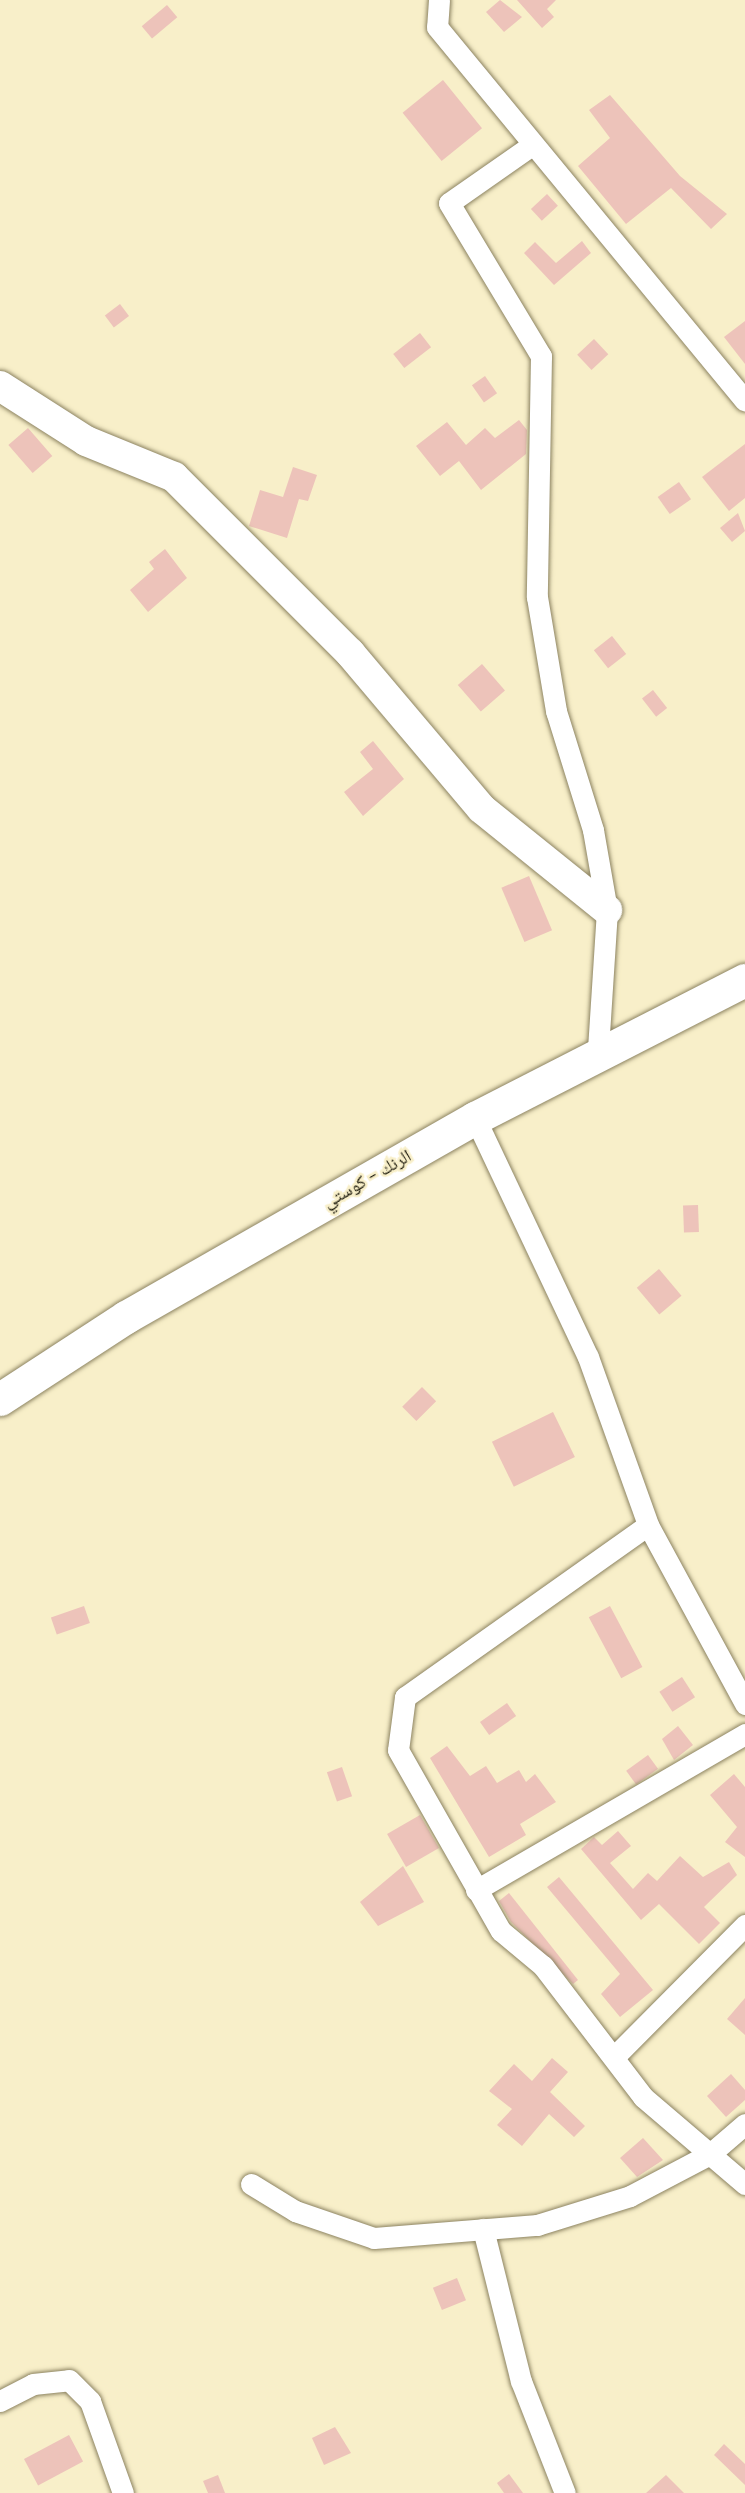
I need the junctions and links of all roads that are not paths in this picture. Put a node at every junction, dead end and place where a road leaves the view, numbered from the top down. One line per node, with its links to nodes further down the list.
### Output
1 (439, 0): 2 (street)
2 (533, 145): 4 (street); 5 (street)
3 (0, 386): 5 (street)
4 (744, 399)
5 (607, 910): 7 (street)
6 (742, 984): 7 (main road, الرنك - كوستي)
7 (598, 1052): 8 (main road, الرنك - كوستي)
8 (475, 1118): 9 (main road, الرنك - كوستي); 10 (street)
9 (0, 1399)
10 (648, 1525): 11 (street); 13 (street)
11 (745, 1704)
12 (745, 1734): 13 (street)
13 (477, 1890): 15 (street)
14 (745, 1925): 15 (street)
15 (615, 2056): 17 (street)
16 (745, 2124): 17 (street)
17 (710, 2154): 19 (street); 20 (street)
18 (251, 2184): 20 (street)
19 (745, 2184)
20 (483, 2229): 23 (street)
21 (0, 2401): 22 (street)
22 (123, 2493)
23 (565, 2493)

